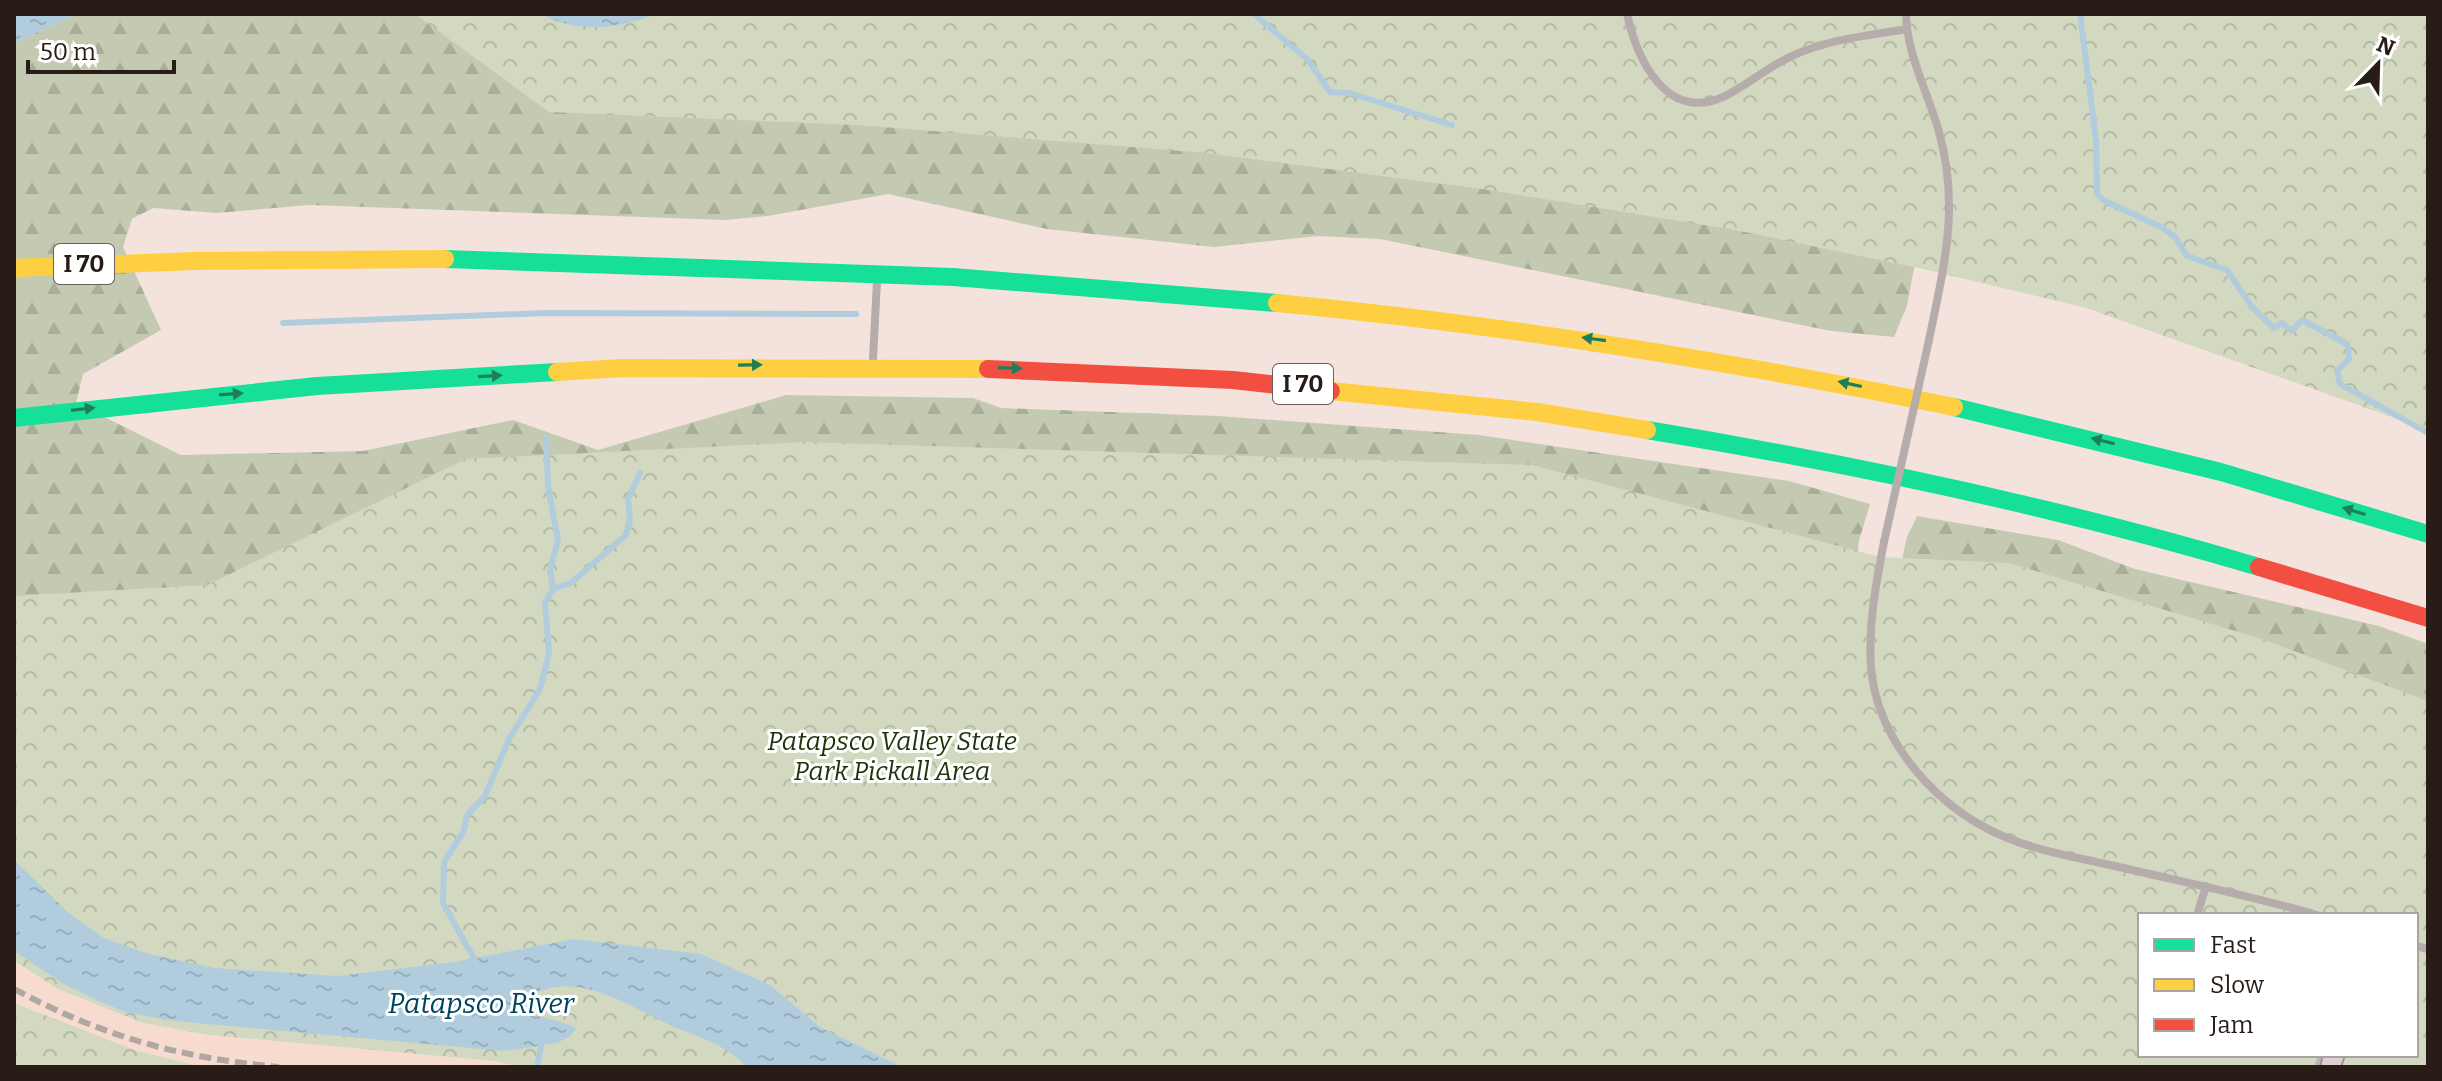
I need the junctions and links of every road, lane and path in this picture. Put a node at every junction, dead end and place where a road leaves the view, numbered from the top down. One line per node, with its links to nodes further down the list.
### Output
1 (1627, 14): 3 (lane)
2 (1906, 14): 3 (lane)
3 (1906, 29): 10 (lane, bridge)
4 (14, 268): 5 (highway, I 70)
5 (877, 272): 6 (lane); 8 (highway, I 70, one-way to 5)
6 (873, 364): 7 (highway, I 70, one-way to 6); 9 (highway, I 70, one-way to 9)
7 (14, 418)
8 (2428, 534)
9 (2428, 618)
10 (2206, 886): 11 (lane); 12 (lane)
11 (2198, 913)
12 (2309, 913)

